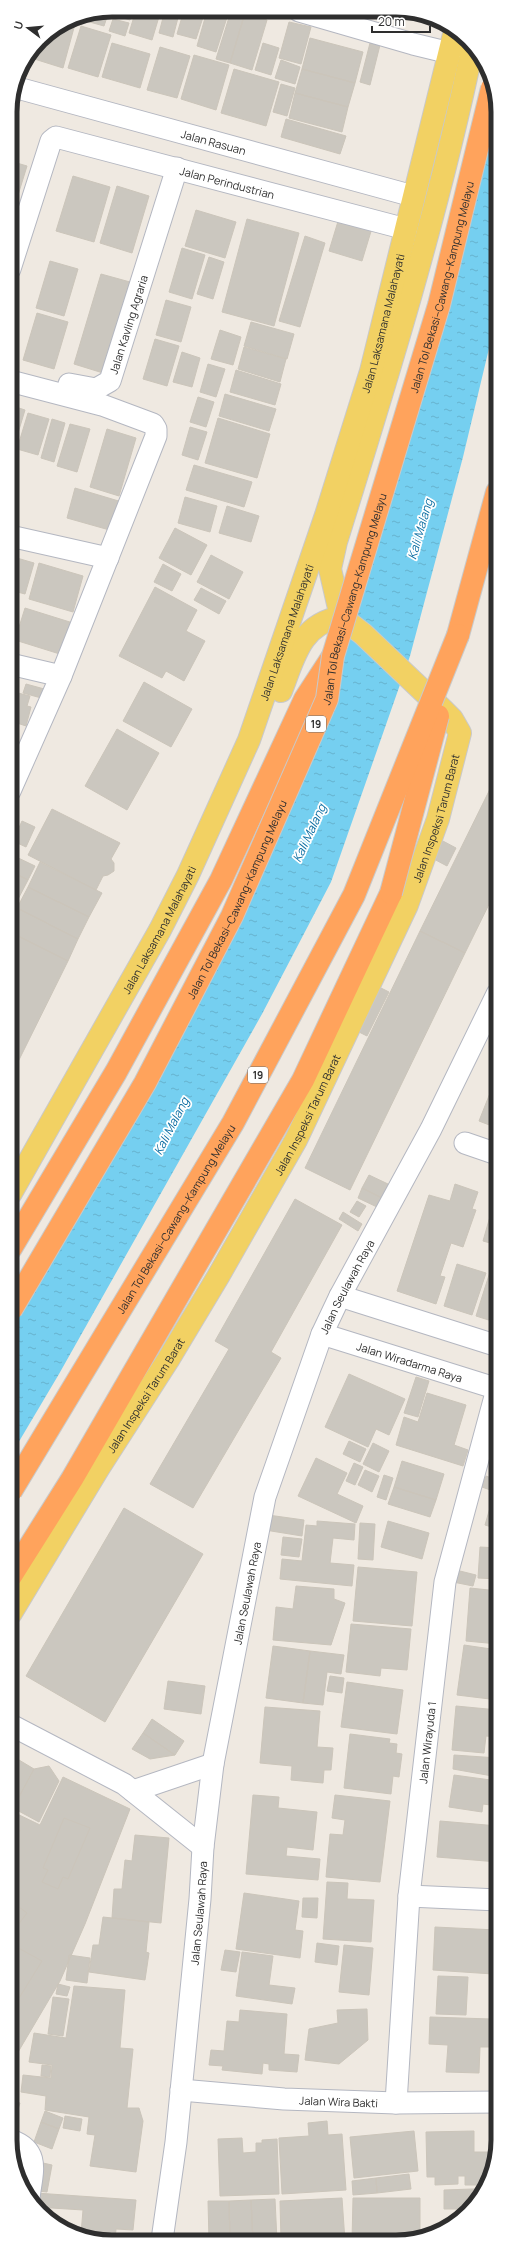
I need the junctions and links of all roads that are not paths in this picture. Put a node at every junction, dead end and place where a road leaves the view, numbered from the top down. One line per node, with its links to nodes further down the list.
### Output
1 (320, 17): 3 (street)
2 (453, 36): 3 (main road, Jalan Laksamana Malahayati)
3 (450, 53): 8 (main road, Jalan Laksamana Malahayati)
4 (471, 54): 16 (main road, Jalan Laksamana Malahayati)
5 (20, 89): 8 (street, Jalan Rasuan)
6 (490, 97): 18 (highway, Jalan Tol Bekasi–Cawang–Kampung Melayu / 19, bridge)
7 (178, 168): 9 (street, Jalan Perindustrian); 10 (street, Jalan Perindustrian); 11 (street, Jalan Kavling Agraria)
8 (413, 196): 9 (main road, Jalan Laksamana Malahayati)
9 (406, 229): 21 (main road, Jalan Laksamana Malahayati)
10 (17, 247)
11 (17, 370)
12 (17, 383): 15 (street)
13 (491, 514): 17 (highway, Jalan Tol Bekasi–Cawang–Kampung Melayu / 19)
14 (17, 538): 15 (street)
15 (108, 558): 20 (street)
16 (342, 618): 21 (main road); 36 (main road, Jalan Inspeksi Tarum Barat, bridge)
17 (458, 635): 34 (highway, Jalan Tol Bekasi–Cawang–Kampung Melayu / 19, bridge); 35 (highway, bridge)
18 (333, 656): 27 (highway); 29 (highway, Jalan Tol Bekasi–Cawang–Kampung Melayu / 19, bridge)
19 (17, 666): 20 (street)
20 (61, 676): 22 (street)
21 (249, 740): 26 (main road, Jalan Laksamana Malahayati)
22 (17, 774)
23 (491, 1006): 28 (street, Jalan Seulawah Raya)
24 (466, 1143): 25 (street)
25 (491, 1152)
26 (17, 1182)
27 (17, 1238)
28 (340, 1296): 30 (street, Jalan Seulawah Raya); 31 (street)
29 (17, 1300)
30 (322, 1334): 32 (street, Jalan Wiradarma Raya); 38 (street, Jalan Seulawah Raya)
31 (491, 1344)
32 (491, 1387)
33 (491, 1411): 41 (street, Jalan Wirayuda 1)
34 (17, 1480)
35 (17, 1566)
36 (17, 1602)
37 (17, 1728): 39 (street)
38 (213, 1764): 39 (street); 40 (street, Jalan Seulawah Raya)
39 (133, 1791): 40 (street)
40 (203, 1847): 43 (street, Jalan Seulawah Raya)
41 (409, 1896): 42 (street); 45 (street, Jalan Wirayuda 1)
42 (491, 1900)
43 (181, 2090): 45 (street, Jalan Wira Bakti); 48 (street, Jalan Seulawah Raya)
44 (491, 2102): 45 (street, Jalan Wira Bakti)
45 (396, 2103)
46 (17, 2142): 47 (street)
47 (30, 2188)
48 (163, 2235)

